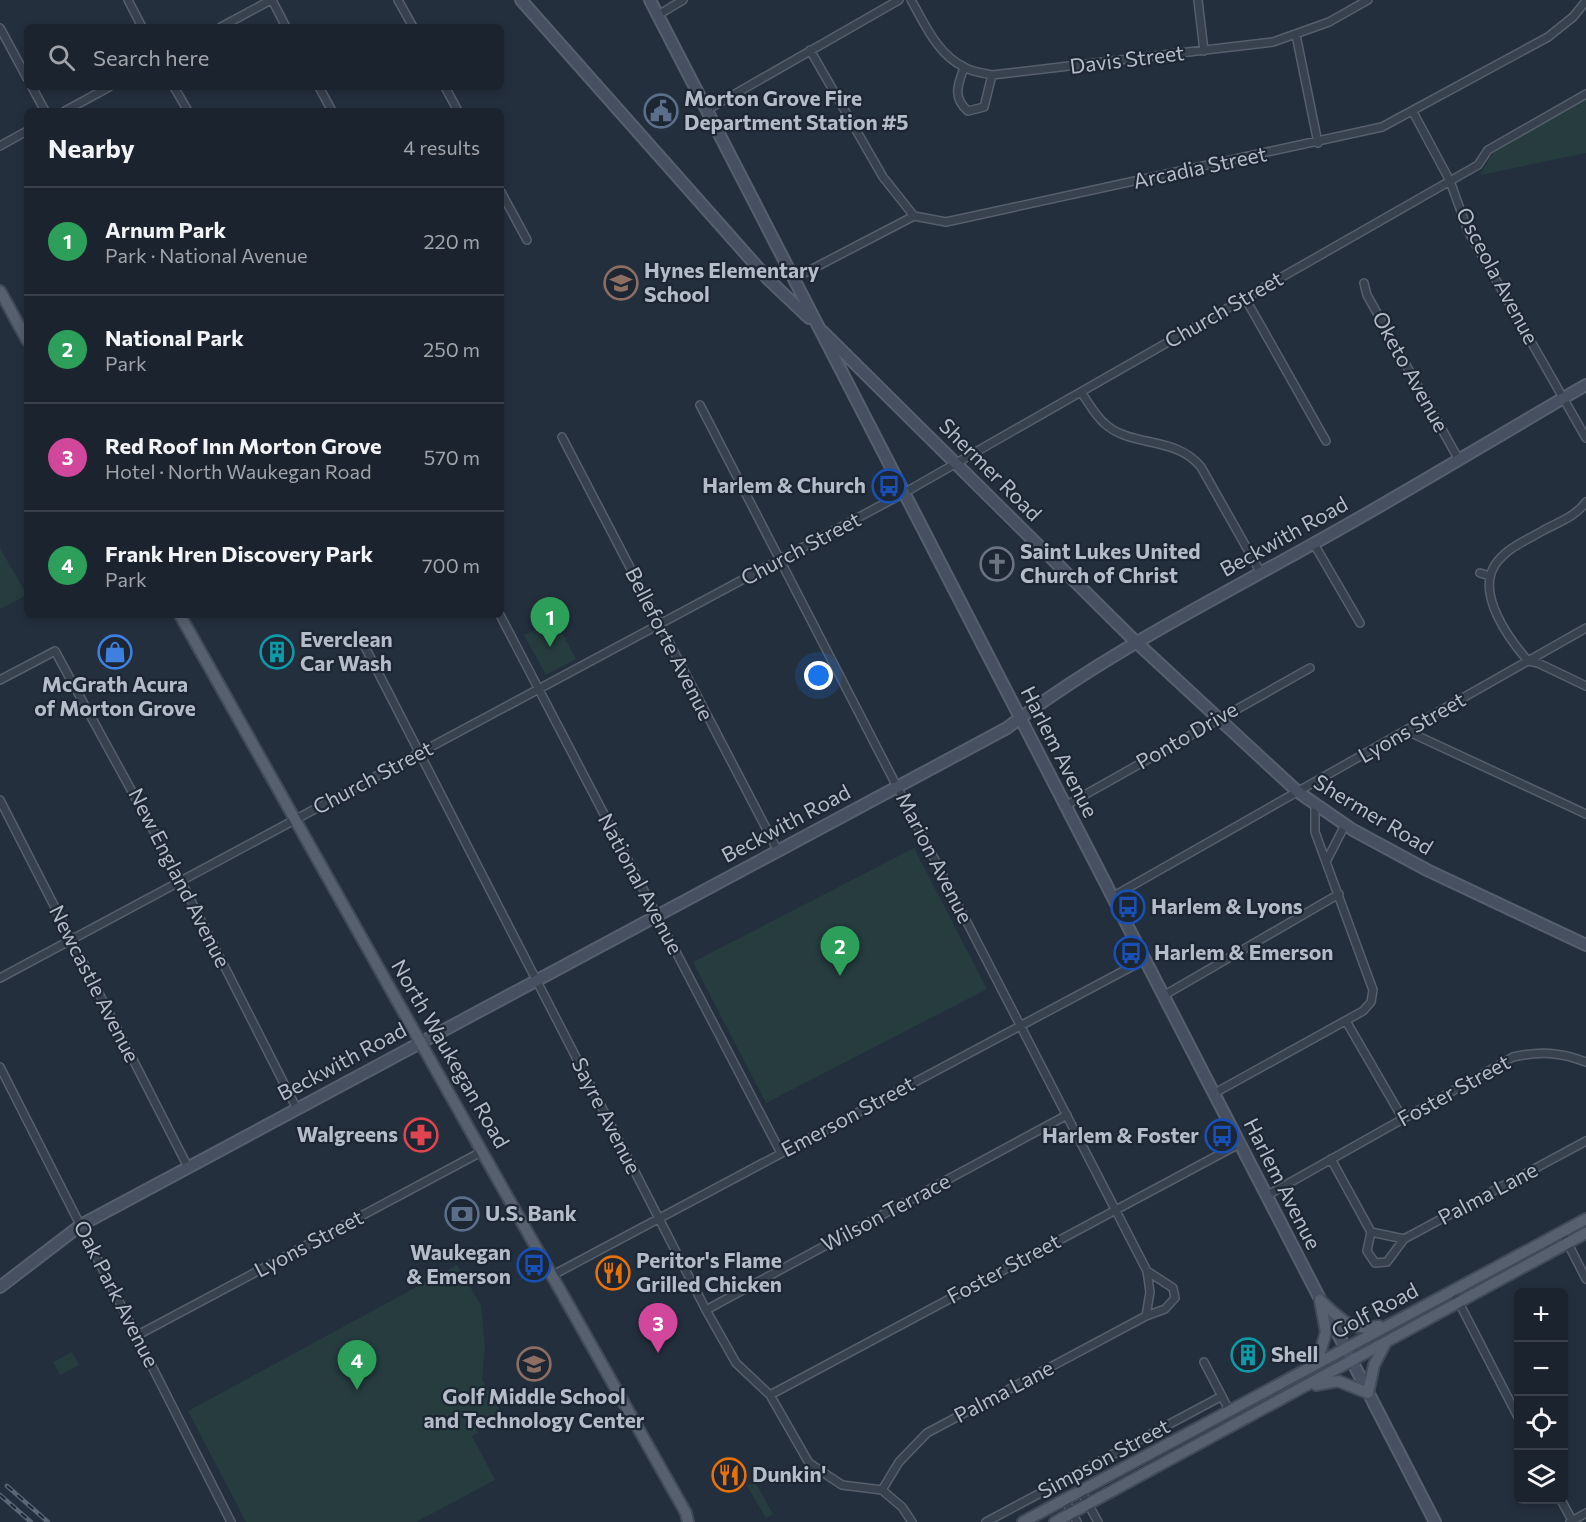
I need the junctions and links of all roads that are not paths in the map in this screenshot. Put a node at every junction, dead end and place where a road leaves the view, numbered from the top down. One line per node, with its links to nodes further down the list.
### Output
1 (128, 0): 13 (street)
2 (272, 0): 14 (street); 15 (street)
3 (398, 0): 16 (street)
4 (521, 0): 48 (main road, Shermer Road)
5 (650, 0): 12 (main road, Harlem Avenue)
6 (683, 0): 12 (street)
7 (899, 0): 19 (street)
8 (911, 0): 21 (street, Davis Street)
9 (1198, 0): 20 (street)
10 (1368, 0): 18 (street, Davis Street)
11 (1586, 1): 36 (street, Arcadia Street)
12 (658, 15): 35 (main road, Harlem Avenue)
13 (140, 24)
14 (227, 24)
15 (284, 24)
16 (411, 24)
17 (0, 27): 22 (street)
18 (1296, 35): 20 (street, Davis Street); 38 (street)
19 (810, 50): 35 (street); 42 (street)
20 (1204, 51): 23 (street, Davis Street)
21 (964, 68): 23 (street, Davis Street); 23 (street)
22 (24, 72)
23 (992, 75)
24 (34, 90): 30 (street)
25 (104, 90): 31 (street)
26 (176, 90): 32 (street)
27 (321, 90): 33 (street)
28 (447, 90): 34 (street)
29 (1586, 94): 40 (street, Church Street)
30 (43, 108)
31 (71, 108)
32 (186, 108)
33 (330, 108)
34 (456, 108)
35 (707, 110): 44 (main road, Harlem Avenue)
36 (1413, 112): 38 (street, Arcadia Street); 40 (street, Osceola Avenue)
37 (24, 133): 39 (street)
38 (1318, 143): 42 (street, Arcadia Street)
39 (0, 146)
40 (1450, 181): 47 (street, Church Street); 52 (street, Osceola Avenue)
41 (504, 198): 43 (street)
42 (914, 216): 44 (street)
43 (527, 240)
44 (793, 279): 48 (main road, Harlem Avenue)
45 (1364, 283): 57 (street, Oketo Avenue)
46 (0, 291): 49 (main road)
47 (1245, 298): 51 (street, Church Street); 56 (street)
48 (815, 323): 58 (main road, Shermer Road); 59 (main road, Harlem Avenue)
49 (24, 335)
50 (1586, 385): 52 (main road, Beckwith Road)
51 (1081, 392): 58 (street, Church Street); 63 (street)
52 (1564, 398): 55 (street, Osceola Avenue); 57 (main road, Beckwith Road)
53 (700, 405): 62 (street, Marion Avenue)
54 (562, 437): 69 (street, Belleforte Avenue)
55 (1586, 438)
56 (1326, 441)
57 (1459, 459): 61 (main road, Beckwith Road)
58 (956, 464): 59 (street, Church Street); 71 (main road, Shermer Road)
59 (904, 494): 62 (street, Church Street); 78 (main road, Harlem Avenue)
60 (1586, 502): 65 (street)
61 (1314, 544): 63 (main road, Beckwith Road); 68 (street)
62 (780, 560): 69 (street, Church Street); 82 (street, Marion Avenue)
63 (1261, 573): 71 (main road, Beckwith Road)
64 (1480, 573): 65 (street)
65 (1490, 576): 73 (street)
66 (182, 618): 88 (main road, North Waukegan Road)
67 (502, 618): 77 (street, National Avenue)
68 (1360, 623)
69 (659, 624): 77 (street, Church Street); 90 (street, Belleforte Avenue)
70 (1586, 628): 73 (street, Lyons Street)
71 (1136, 642): 78 (main road, Beckwith Road); 79 (main road, Shermer Road)
72 (364, 645): 81 (street, Sayre Avenue)
73 (1528, 661): 76 (street); 80 (street, Lyons Street)
74 (1310, 668): 79 (street, Ponto Drive)
75 (0, 680): 92 (street, New England Avenue)
76 (1586, 686)
77 (539, 689): 81 (street, Church Street); 95 (street, National Avenue)
78 (1020, 718): 82 (main road, Beckwith Road); 85 (main road, Harlem Avenue)
79 (1216, 718): 83 (main road, Shermer Road); 85 (street, Ponto Drive)
80 (1407, 731): 83 (street, Lyons Street); 87 (street)
81 (419, 753): 88 (street, Church Street); 100 (street, Sayre Avenue)
82 (897, 787): 90 (main road, Beckwith Road); 103 (street, Marion Avenue)
83 (1298, 792): 86 (main road, Shermer Road); 94 (street, Lyons Street)
84 (0, 800): 96 (street, Newcastle Avenue)
85 (1065, 806): 94 (main road, Harlem Avenue)
86 (1315, 806): 89 (main road, Shermer Road); 91 (street)
87 (1586, 814)
88 (294, 820): 92 (street, Church Street); 104 (main road, North Waukegan Road)
89 (1345, 825): 91 (street); 97 (main road, Shermer Road)
90 (778, 851): 95 (main road, Beckwith Road)
91 (1327, 860): 93 (street)
92 (181, 880): 96 (street, Church Street); 108 (street, New England Avenue)
93 (1339, 894): 101 (street); 102 (street)
94 (1112, 897): 98 (main road, Harlem Avenue)
95 (657, 916): 100 (main road, Beckwith Road); 114 (street, National Avenue)
96 (71, 939): 99 (street, Church Street); 116 (street, Newcastle Avenue)
97 (1586, 945)
98 (1144, 960): 101 (main road, Harlem Avenue); 103 (street, Emerson Street)
99 (0, 978)
100 (536, 981): 104 (main road, Beckwith Road); 119 (street, Sayre Avenue)
101 (1163, 996): 107 (main road, Harlem Avenue)
102 (1346, 1021): 107 (street); 110 (street)
103 (1021, 1026): 109 (street, Marion Avenue); 114 (street, Emerson Street)
104 (420, 1043): 108 (main road, Beckwith Road); 113 (main road, North Waukegan Road)
105 (1586, 1062): 110 (street, Foster Street)
106 (0, 1067): 121 (street, Oak Park Avenue)
107 (1213, 1094): 112 (main road, Harlem Avenue)
108 (297, 1109): 116 (main road, Beckwith Road)
109 (1067, 1115): 118 (street, Marion Avenue); 134 (street, Wilson Terrace)
110 (1403, 1119): 115 (street, Foster Street)
111 (1586, 1141): 125 (street, Palma Lane)
112 (1239, 1144): 117 (main road, Harlem Avenue); 118 (street, Foster Street)
113 (483, 1151): 128 (main road, North Waukegan Road); 137 (street, Lyons Street)
114 (781, 1153): 119 (street, Emerson Street)
115 (1331, 1159): 117 (street, Foster Street); 122 (street)
116 (188, 1167): 121 (main road, Beckwith Road)
117 (1266, 1196): 132 (main road, Harlem Avenue)
118 (1115, 1209): 127 (street, Marion Avenue); 145 (street, Foster Street)
119 (659, 1219): 128 (street, Emerson Street); 134 (street, Sayre Avenue)
120 (1586, 1219): 123 (main road, Golf Road)
121 (81, 1225): 130 (main road, Beckwith Road); 137 (street, Oak Park Avenue)
122 (1371, 1232): 125 (street); 125 (street)
123 (1562, 1232): 126 (street); 131 (main road, Golf Road)
124 (1586, 1233): 126 (main road, Golf Road)
125 (1404, 1239)
126 (1568, 1243): 129 (street); 133 (main road, Golf Road)
127 (1148, 1271): 135 (street, Marion Avenue); 135 (street, Palma Lane)
128 (553, 1275): 155 (main road, North Waukegan Road)
129 (1586, 1279)
130 (0, 1287)
131 (1454, 1291): 133 (street); 136 (main road, Golf Road)
132 (1320, 1300): 136 (main road); 139 (main road, Harlem Avenue); 142 (main road)
133 (1460, 1303): 138 (main road, Golf Road); 147 (street)
134 (706, 1310): 145 (street, Sayre Avenue)
135 (1146, 1316): 149 (street, Palma Lane)
136 (1391, 1324): 139 (main road, Golf Road)
137 (136, 1336): 157 (street, Oak Park Avenue)
138 (1385, 1344): 141 (main road, Golf Road); 144 (main road)
139 (1345, 1349): 141 (main road, Harlem Avenue); 142 (main road, Golf Road)
140 (1204, 1362): 146 (street)
141 (1352, 1362): 143 (main road, Golf Road); 144 (main road, Harlem Avenue)
142 (1317, 1363): 148 (main road, Golf Road)
143 (1306, 1387): 144 (main road); 152 (main road, Golf Road)
144 (1368, 1393): 164 (main road, Harlem Avenue)
145 (770, 1395): 149 (street, Sayre Avenue)
146 (1222, 1396): 148 (street); 160 (street, Simpson Street)
147 (1514, 1409)
148 (1229, 1410): 150 (main road, Golf Road)
149 (882, 1490): 159 (street)
150 (1082, 1491): 151 (main road, Golf Road); 152 (street)
151 (1065, 1500): 156 (street); 161 (main road, Golf Road)
152 (1088, 1504): 156 (main road, Golf Road); 163 (street)
153 (1563, 1504): 165 (street)
154 (1586, 1513): 165 (street)
155 (687, 1517): 158 (main road, North Waukegan Road)
156 (1074, 1518): 162 (main road, Golf Road)
157 (231, 1522)
158 (698, 1522)
159 (912, 1522)
160 (986, 1522)
161 (1023, 1522)
162 (1055, 1522)
163 (1098, 1522)
164 (1435, 1522)
165 (1572, 1522)

